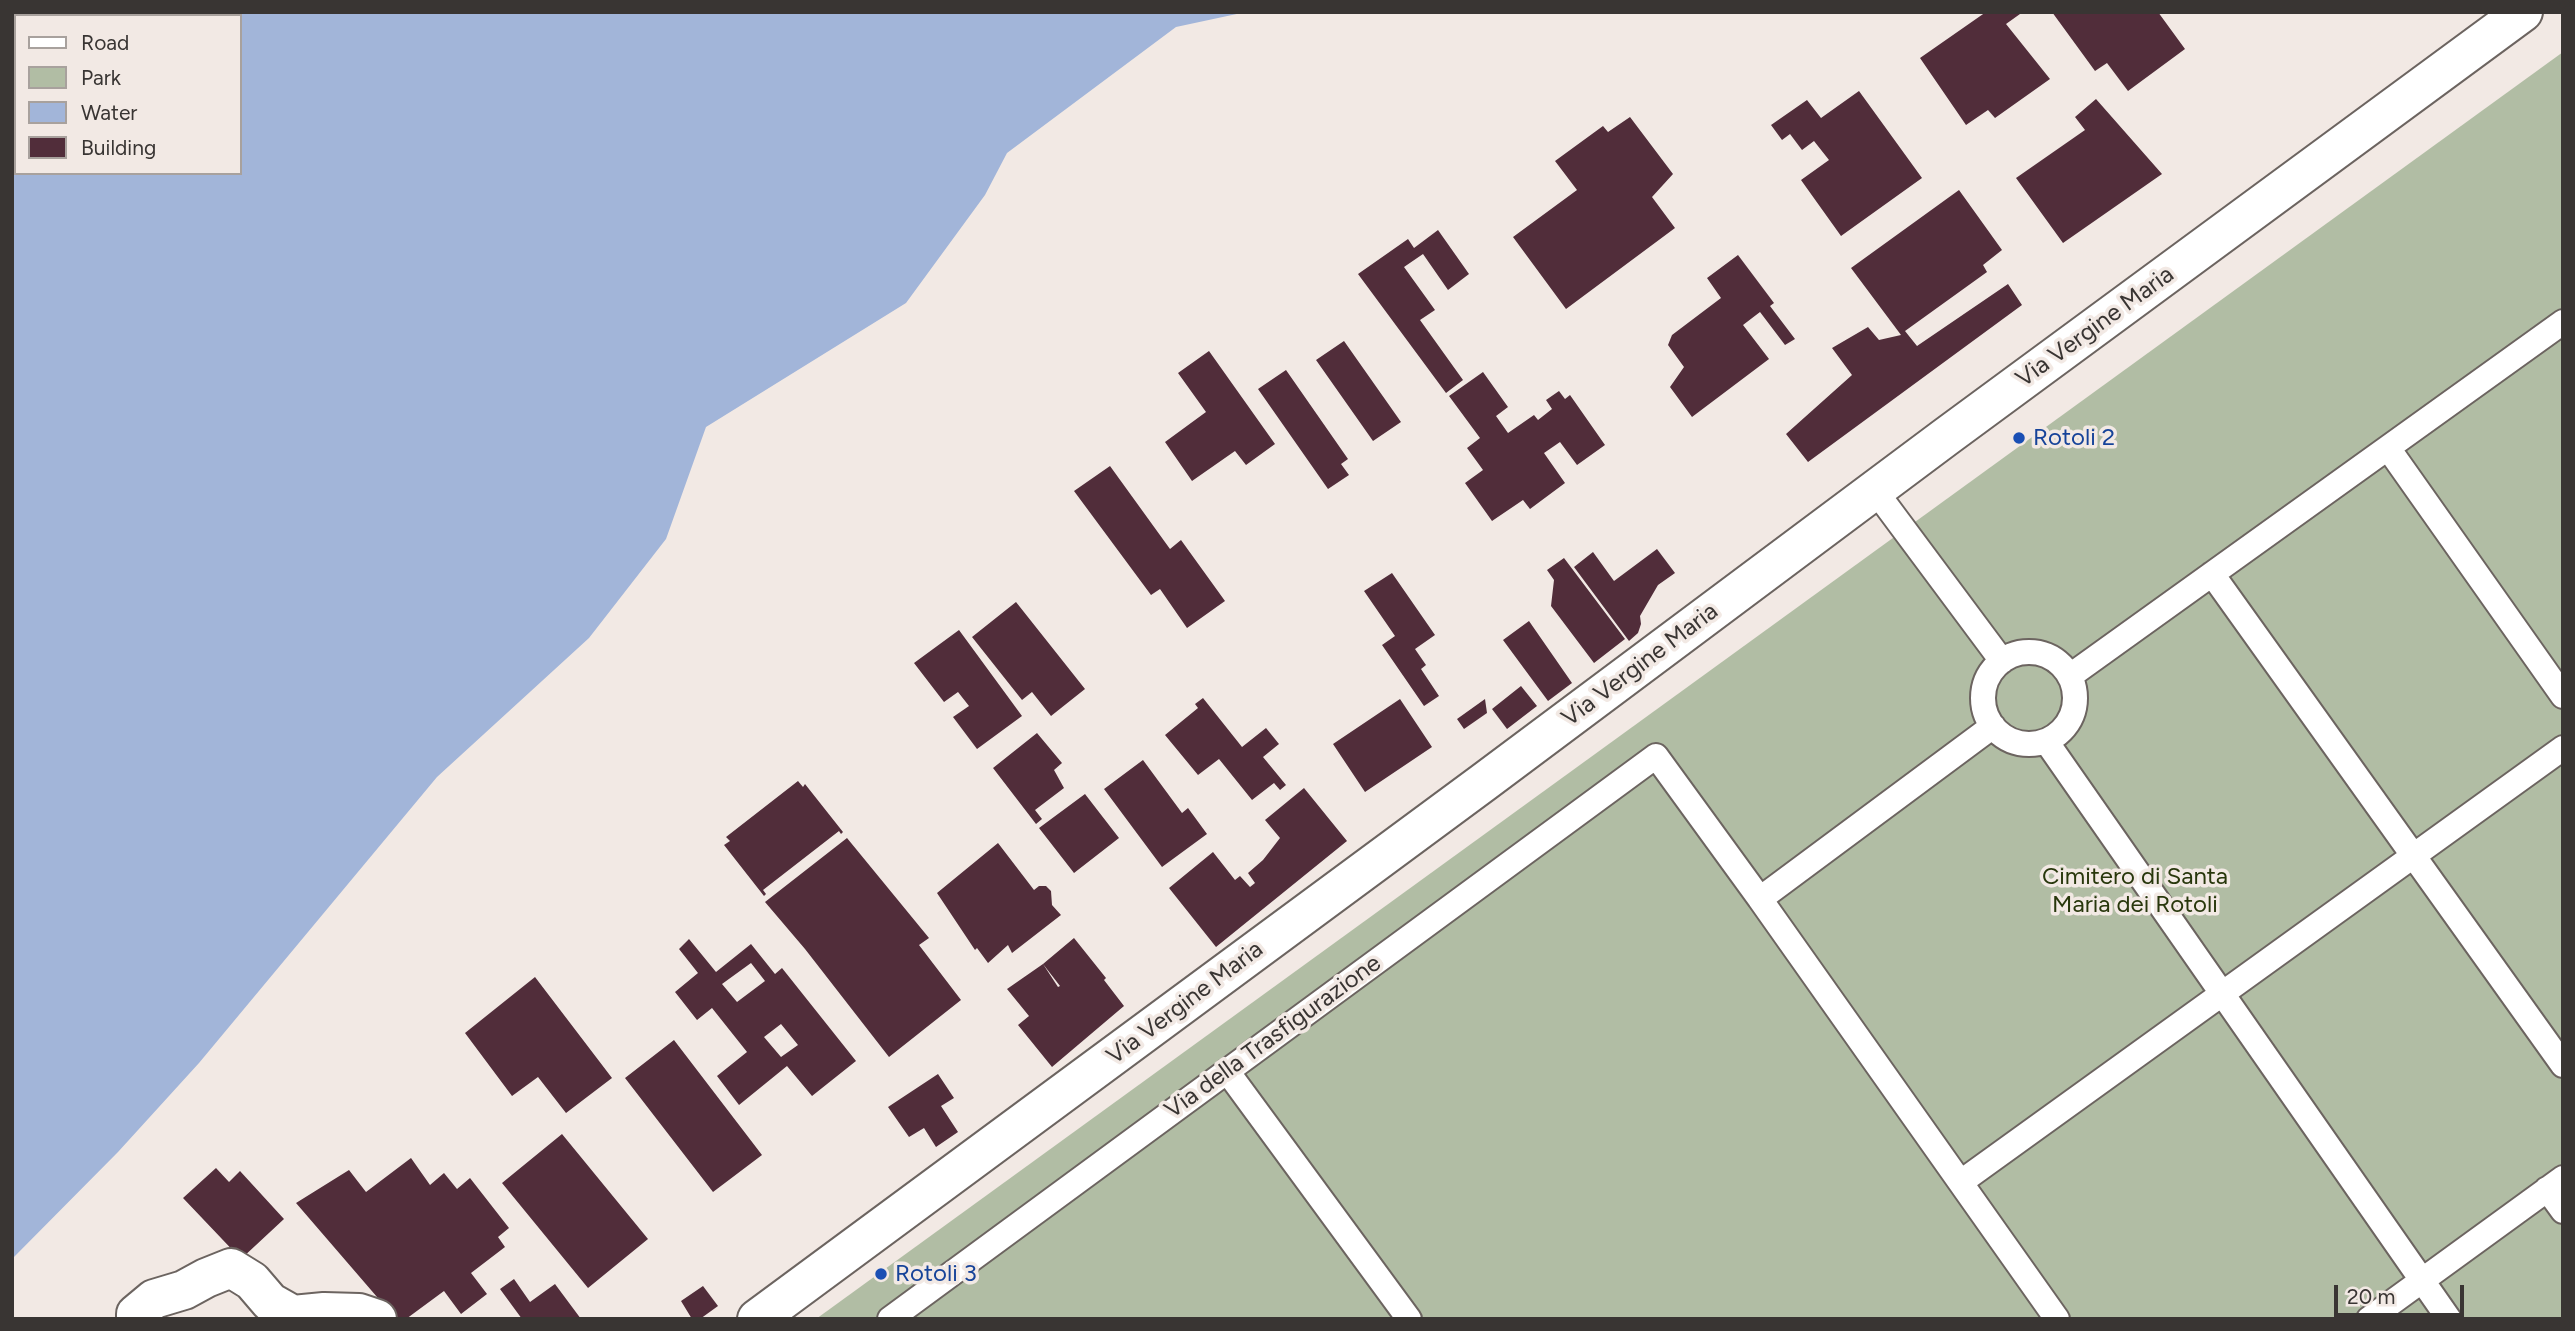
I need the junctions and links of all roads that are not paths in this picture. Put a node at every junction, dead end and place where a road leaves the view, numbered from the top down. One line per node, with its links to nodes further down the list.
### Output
1 (2524, 12): 4 (main road, Via Vergine Maria)
2 (2563, 322): 3 (lane)
3 (2388, 448): 5 (lane); 8 (lane)
4 (1874, 489): 6 (lane); 23 (main road, Via Vergine Maria)
5 (2212, 574): 7 (lane); 12 (lane)
6 (2002, 661): 7 (lane); 9 (lane)
7 (2070, 676): 10 (lane)
8 (2563, 696)
9 (1993, 726): 10 (lane); 13 (lane)
10 (2046, 741): 14 (lane)
11 (2563, 748): 12 (lane)
12 (2414, 857): 14 (lane); 15 (lane)
13 (1760, 899): 16 (lane, Via della Trasfigurazione); 17 (lane)
14 (2223, 995): 17 (lane); 20 (lane)
15 (2563, 1065)
16 (1227, 1071): 24 (lane, Via della Trasfigurazione); 25 (lane)
17 (1961, 1182): 26 (lane)
18 (2555, 1184): 19 (lane); 20 (lane)
19 (2563, 1211)
20 (2422, 1280): 27 (lane); 28 (lane)
21 (136, 1319): 22 (main road)
22 (377, 1319)
23 (757, 1319)
24 (890, 1319)
25 (1409, 1319)
26 (2057, 1319)
27 (2369, 1319)
28 (2449, 1319)

